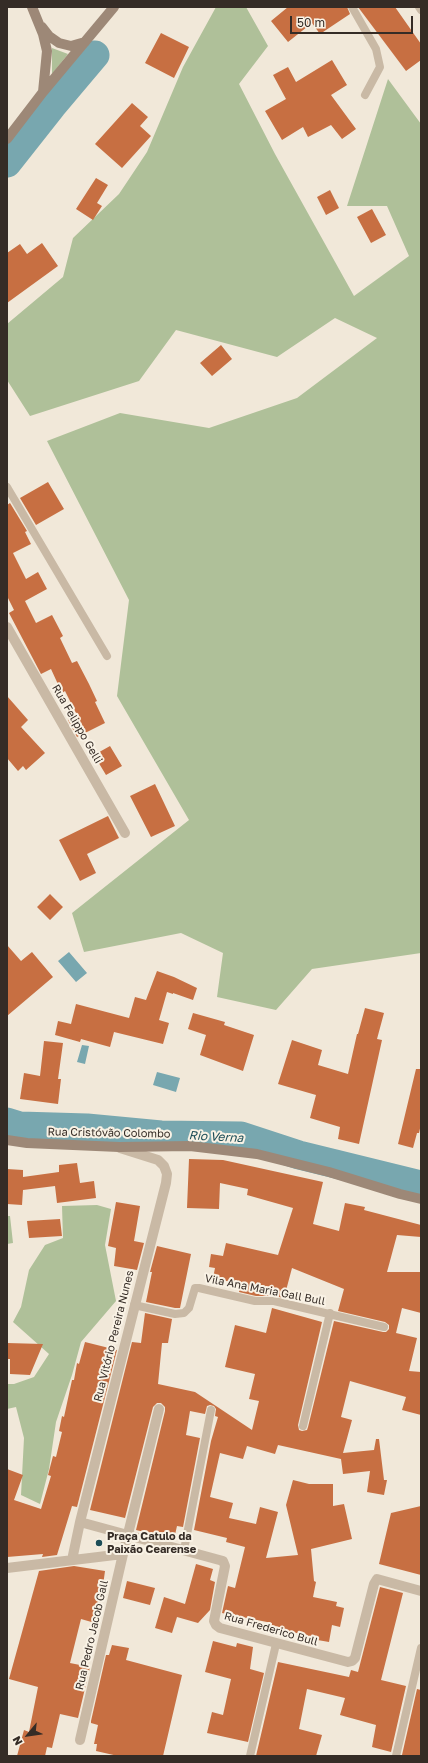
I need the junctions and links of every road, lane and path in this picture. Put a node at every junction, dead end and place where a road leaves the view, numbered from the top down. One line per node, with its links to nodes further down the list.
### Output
1 (32, 7): 6 (main road)
2 (114, 7): 7 (main road)
3 (352, 7): 9 (lane)
4 (419, 7): 5 (lane)
5 (421, 10)
6 (38, 21): 7 (main road); 8 (main road)
7 (85, 42): 8 (main road)
8 (43, 92): 10 (main road)
9 (365, 95)
10 (7, 139)
11 (7, 486): 13 (lane)
12 (7, 627): 14 (street, Rua Felippo Gelli)
13 (107, 656)
14 (125, 834)
15 (7, 1140): 16 (main road, Rua Cristóvão Colombo)
16 (119, 1147): 17 (main road, Rua Cristóvão Colombo); 18 (street, Rua Vitório Pereira Nunes)
17 (421, 1199)
18 (134, 1305): 19 (lane, Vila Ana Maria Gall Bull); 24 (street, Rua Vitório Pereira Nunes)
19 (330, 1313): 20 (lane, Vila Ana Maria Gall Bull); 23 (lane)
20 (384, 1327)
21 (159, 1409): 25 (street, Rua Pedro Jacob Gall)
22 (212, 1410): 26 (lane)
23 (303, 1426)
24 (80, 1522): 25 (street); 28 (street, Rua Vitório Pereira Nunes)
25 (128, 1535): 26 (street, Rua Frederico Bull); 27 (street, Rua Pedro Jacob Gall)
26 (184, 1550): 31 (street, Rua Frederico Bull)
27 (123, 1554): 28 (street); 33 (street, Rua Pedro Jacob Gall)
28 (72, 1560): 29 (street)
29 (7, 1568)
30 (421, 1591): 31 (street, Rua Frederico Bull)
31 (276, 1644): 34 (lane)
32 (421, 1648): 35 (lane)
33 (80, 1740)
34 (250, 1756)
35 (396, 1756)

